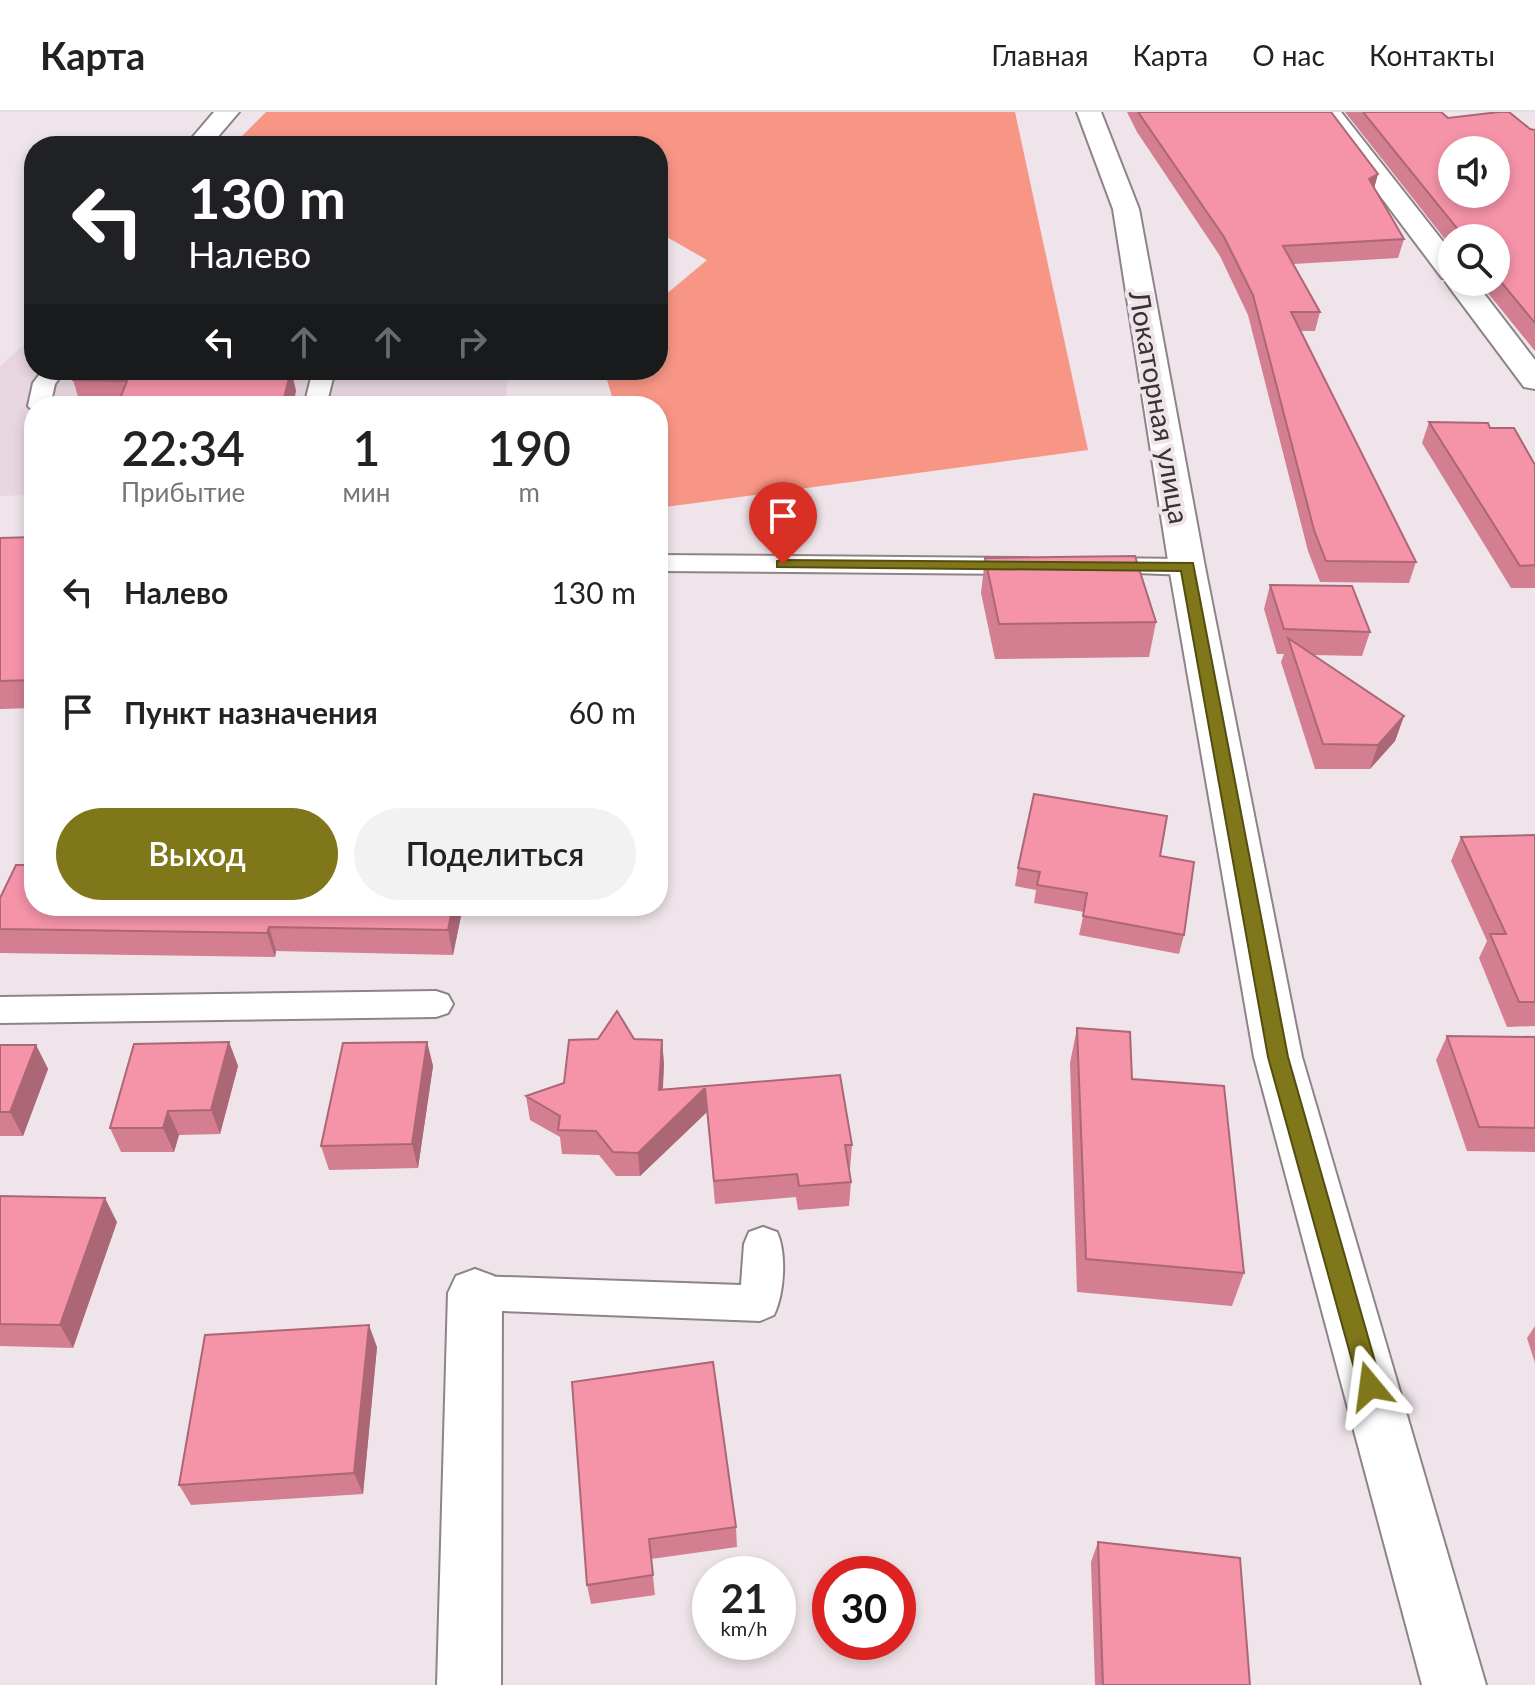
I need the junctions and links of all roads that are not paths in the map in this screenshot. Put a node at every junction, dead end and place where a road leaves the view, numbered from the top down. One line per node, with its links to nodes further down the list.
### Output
1 (227, 112): 4 (street)
2 (1089, 112): 9 (street, Локаторная улица)
3 (1329, 112): 5 (street)
4 (206, 136)
5 (1438, 254)
6 (1471, 296): 7 (street)
7 (1535, 380)
8 (668, 563): 9 (lane)
9 (1187, 567): 15 (street, Локаторная улица)
10 (436, 1004): 11 (lane)
11 (0, 1010)
12 (763, 1244): 13 (lane)
13 (475, 1293): 14 (street)
14 (469, 1685)
15 (1454, 1685)

